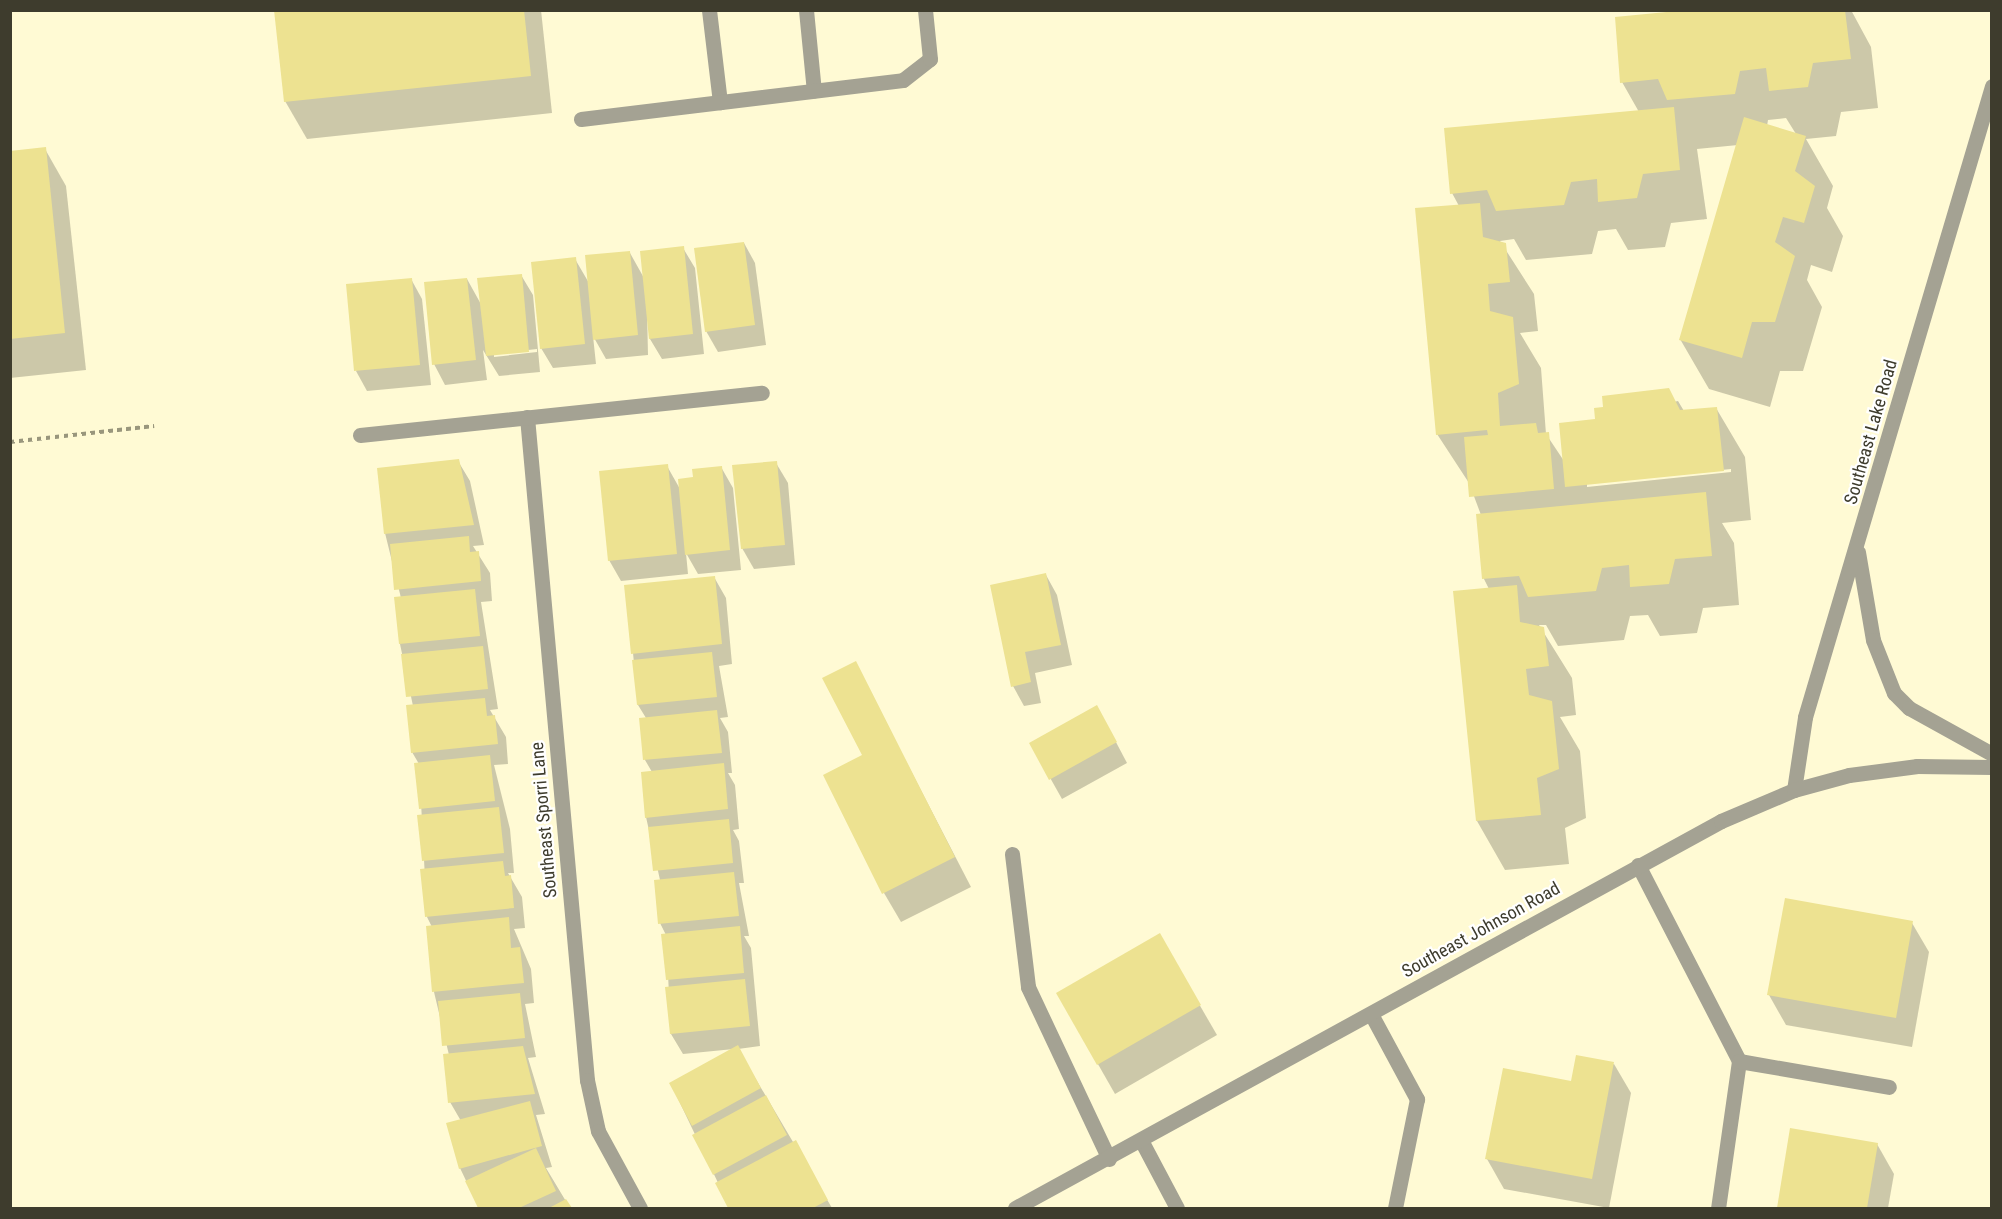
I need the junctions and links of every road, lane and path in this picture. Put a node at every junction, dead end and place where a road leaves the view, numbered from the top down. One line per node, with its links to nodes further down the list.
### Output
1 (709, 10): 6 (street)
2 (806, 10): 5 (street)
3 (926, 10): 5 (street)
4 (1992, 86): 13 (street, Southeast Lake Road)
5 (814, 91): 6 (street)
6 (720, 102): 7 (street)
7 (581, 119)
8 (762, 393): 9 (street)
9 (527, 417): 11 (street); 24 (street, Southeast Sporri Lane)
10 (154, 426): 12 (path)
11 (360, 435)
12 (10, 442)
13 (1857, 549): 14 (street); 16 (street, Southeast Lake Road)
14 (1992, 754)
15 (1992, 767): 16 (street, Southeast Johnson Road)
16 (1794, 790): 18 (street, Southeast Johnson Road)
17 (1012, 854): 23 (street)
18 (1638, 865): 19 (street, Southeast Johnson Road); 20 (street)
19 (1371, 1014): 22 (street, Southeast Johnson Road); 27 (street)
20 (1739, 1061): 21 (street); 28 (street)
21 (1889, 1087)
22 (1142, 1142): 23 (street, Southeast Johnson Road); 26 (street)
23 (1109, 1159): 25 (street, Southeast Johnson Road)
24 (640, 1209)
25 (1015, 1209)
26 (1177, 1209)
27 (1395, 1209)
28 (1718, 1209)

